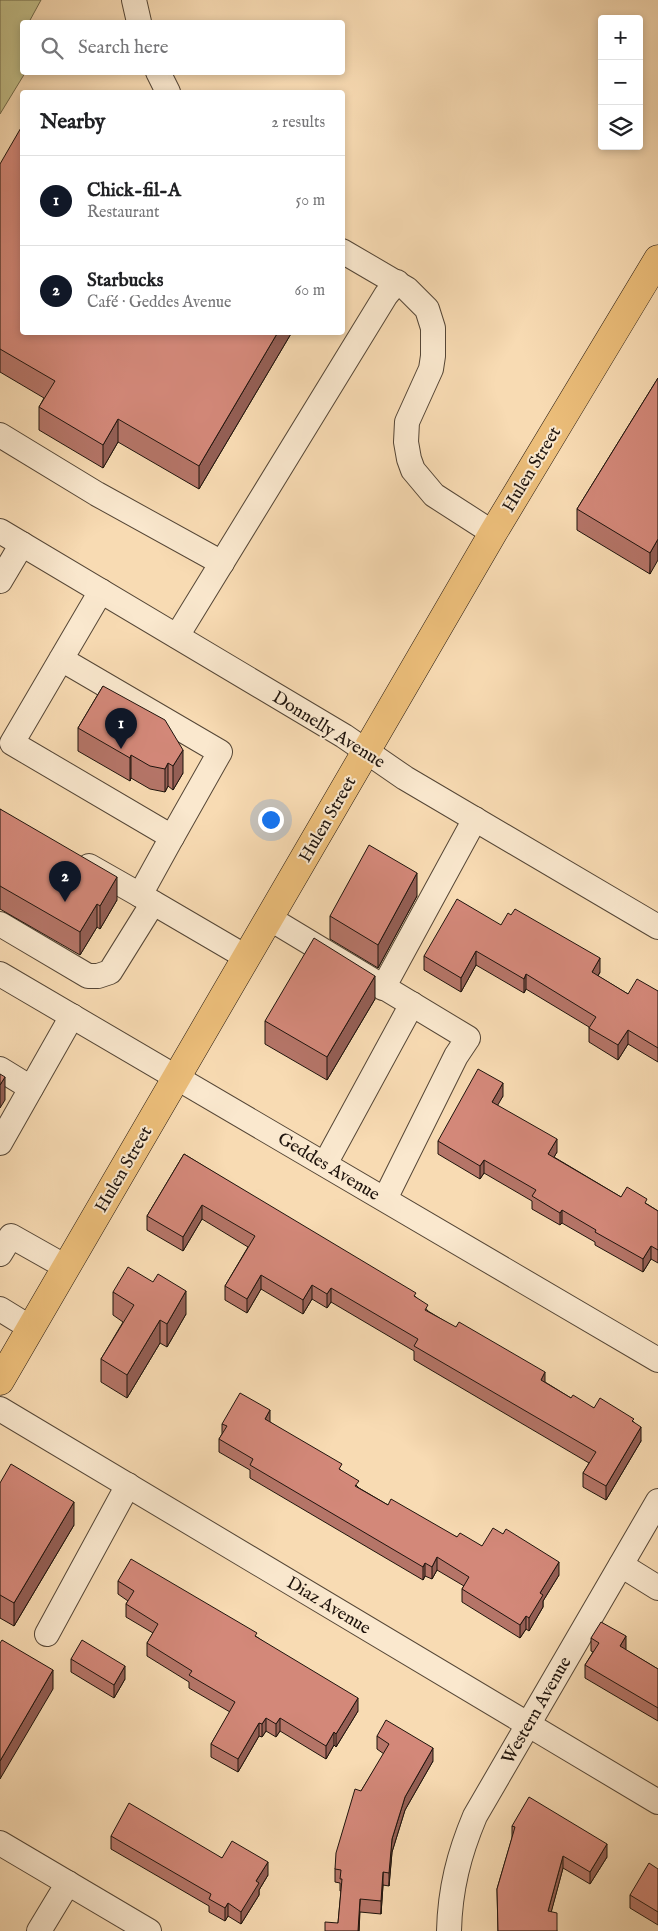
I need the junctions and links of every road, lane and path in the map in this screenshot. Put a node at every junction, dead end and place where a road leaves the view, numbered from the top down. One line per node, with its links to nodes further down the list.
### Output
1 (134, 0): 2 (street)
2 (139, 20)
3 (160, 75): 4 (street)
4 (167, 90)
5 (345, 253): 7 (street)
6 (658, 258): 10 (main road, Hulen Street)
7 (397, 282): 10 (street); 12 (street)
8 (0, 435): 12 (street)
9 (0, 531): 11 (street, Donnelly Avenue)
10 (493, 533): 17 (main road, Hulen Street)
11 (22, 544): 13 (street); 14 (street, Donnelly Avenue)
12 (222, 563): 15 (street)
13 (0, 581)
14 (101, 591): 15 (street, Donnelly Avenue); 16 (street)
15 (177, 636): 17 (street, Donnelly Avenue)
16 (62, 658): 19 (street); 19 (street)
17 (367, 750): 18 (street, Donnelly Avenue); 22 (main road, Hulen Street)
18 (475, 819): 24 (street, Donnelly Avenue); 27 (street)
19 (172, 837): 21 (street)
20 (74, 857): 21 (street)
21 (146, 898): 23 (street); 25 (street)
22 (269, 918): 25 (main road, Hulen Street); 27 (street)
23 (0, 924)
24 (658, 927)
25 (246, 957): 31 (main road, Hulen Street)
26 (0, 974): 29 (street, Geddes Avenue)
27 (383, 988): 28 (street)
28 (412, 1004): 34 (street); 35 (street)
29 (72, 1016): 31 (street, Geddes Avenue); 32 (street)
30 (0, 1069): 32 (street)
31 (177, 1076): 34 (street, Geddes Avenue); 37 (main road, Hulen Street)
32 (31, 1088): 33 (street)
33 (0, 1143)
34 (325, 1164): 35 (street, Geddes Avenue)
35 (385, 1199): 40 (street, Geddes Avenue)
36 (0, 1254): 37 (street)
37 (66, 1268): 39 (main road, Hulen Street)
38 (0, 1309): 39 (street)
39 (31, 1328): 41 (main road, Hulen Street)
40 (658, 1360)
41 (0, 1381)
42 (0, 1409): 43 (street, Diaz Avenue)
43 (128, 1485): 47 (street); 48 (street, Diaz Avenue)
44 (658, 1501): 45 (street, Western Avenue)
45 (621, 1565): 46 (street); 48 (street, Western Avenue)
46 (658, 1588)
47 (47, 1634)
48 (528, 1724): 49 (street, Diaz Avenue); 54 (street, Western Avenue)
49 (658, 1802)
50 (2, 1850): 51 (street)
51 (68, 1883): 52 (street); 53 (street)
52 (40, 1931)
53 (149, 1931)
54 (449, 1931)

